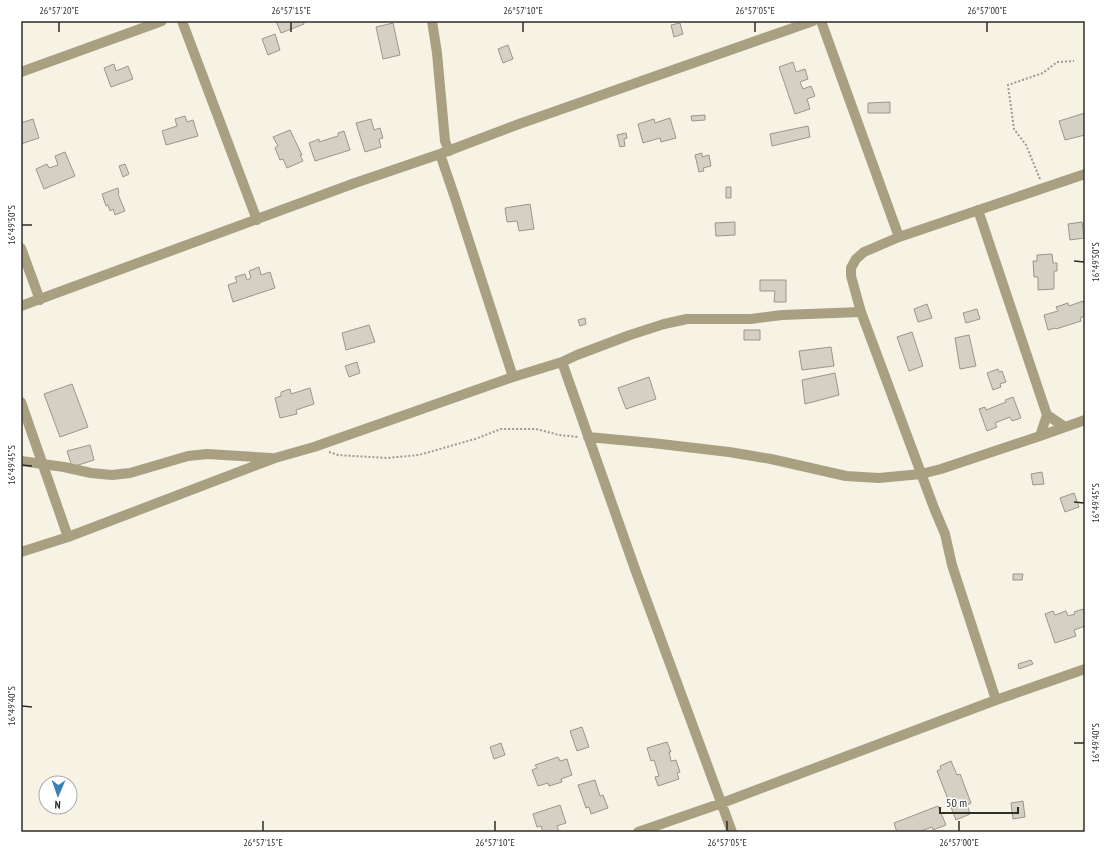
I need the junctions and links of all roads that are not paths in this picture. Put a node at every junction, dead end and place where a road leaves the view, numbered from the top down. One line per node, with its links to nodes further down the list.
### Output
1 (162, 21): 6 (street)
2 (182, 21): 10 (street)
3 (432, 21): 7 (street)
4 (813, 21): 7 (street)
5 (821, 21): 11 (street)
6 (21, 72)
7 (444, 153): 10 (street); 17 (street)
8 (1085, 174): 9 (street)
9 (978, 210): 11 (street); 19 (street)
10 (257, 220): 13 (street)
11 (899, 237): 15 (street)
12 (21, 248): 13 (street)
13 (40, 300): 14 (street)
14 (21, 306)
15 (861, 312): 16 (street); 27 (street)
16 (562, 362): 17 (street); 23 (street)
17 (513, 377): 24 (street)
18 (21, 402): 26 (street)
19 (1047, 415): 21 (street); 22 (street)
20 (1085, 420): 21 (street)
21 (1065, 427): 22 (street)
22 (1040, 436): 27 (street)
23 (588, 437): 27 (street); 32 (street)
24 (275, 458): 26 (street); 28 (street)
25 (21, 461): 26 (street)
26 (42, 464): 28 (street)
27 (921, 474): 31 (street)
28 (68, 537): 29 (street)
29 (21, 552)
30 (1085, 669): 31 (street)
31 (996, 700): 32 (street)
32 (722, 803): 33 (street); 34 (street)
33 (638, 832)
34 (732, 832)

